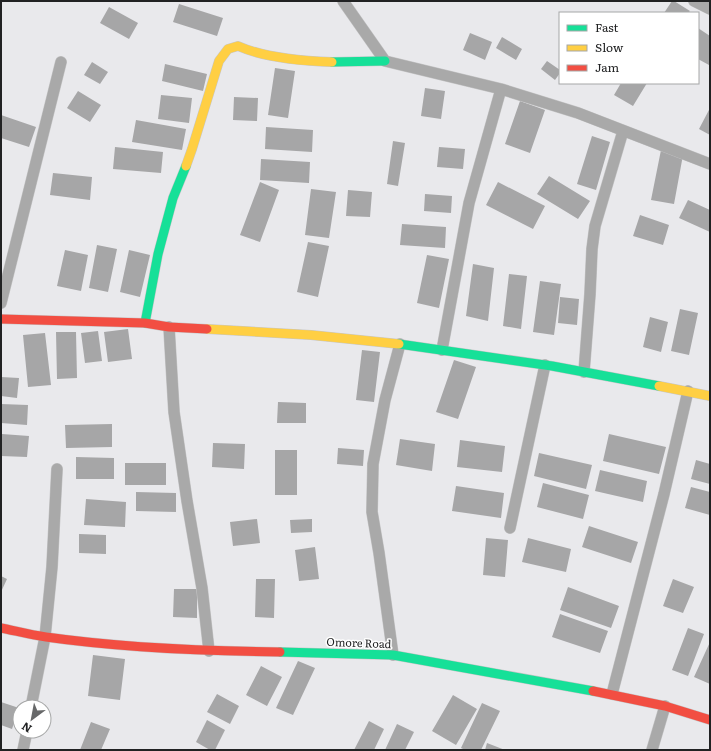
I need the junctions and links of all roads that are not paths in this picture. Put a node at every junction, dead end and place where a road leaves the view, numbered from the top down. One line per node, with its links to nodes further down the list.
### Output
1 (343, 1): 4 (street)
2 (694, 1): 3 (street)
3 (710, 8)
4 (385, 61): 6 (street); 11 (street)
5 (61, 62): 9 (street)
6 (501, 89): 7 (street); 14 (street)
7 (623, 131): 8 (street); 16 (street)
8 (710, 164)
9 (1, 303)
10 (1, 319): 11 (street)
11 (145, 323): 12 (street)
12 (169, 327): 13 (street); 23 (street)
13 (400, 344): 14 (street); 24 (street)
14 (442, 350): 15 (street)
15 (545, 365): 16 (street); 20 (street)
16 (584, 372): 17 (street)
17 (688, 392): 18 (street); 25 (street)
18 (710, 396)
19 (57, 469): 22 (street)
20 (510, 528)
21 (1, 628): 22 (street, Omore Road)
22 (45, 637): 23 (street, Omore Road); 26 (street)
23 (209, 651): 24 (street, Omore Road)
24 (393, 655): 25 (street, Omore Road)
25 (612, 694): 27 (street, Omore Road)
26 (33, 699)
27 (666, 706): 28 (street, Omore Road); 31 (street)
28 (710, 720)
29 (25, 739): 30 (street)
30 (23, 750)
31 (652, 750)

